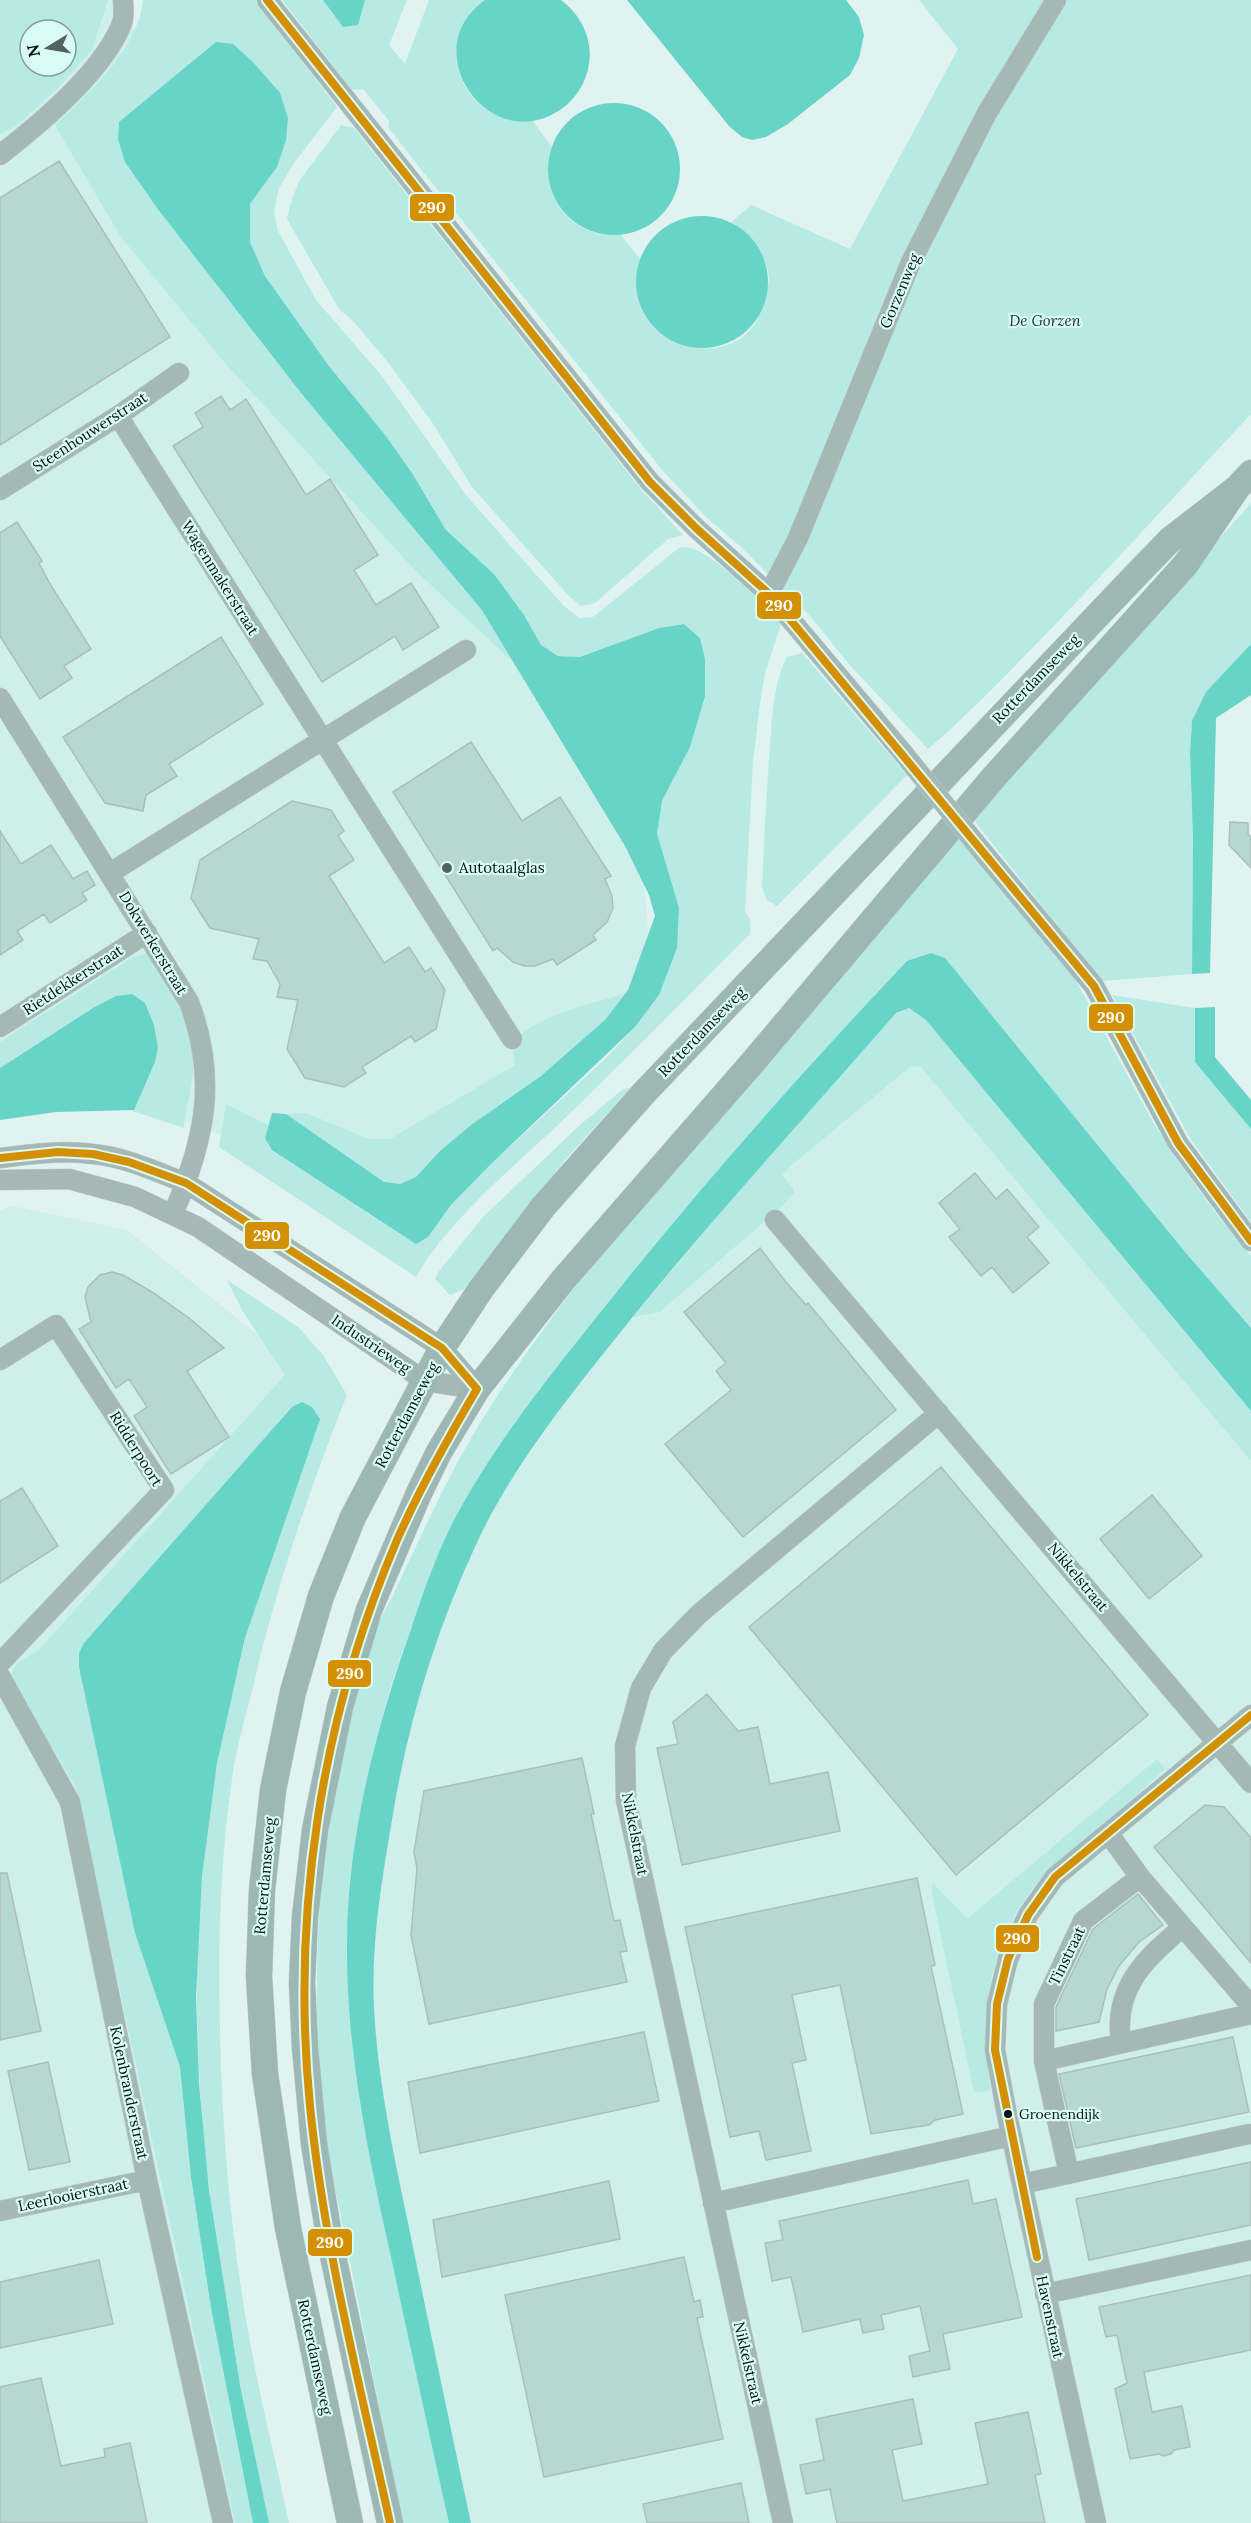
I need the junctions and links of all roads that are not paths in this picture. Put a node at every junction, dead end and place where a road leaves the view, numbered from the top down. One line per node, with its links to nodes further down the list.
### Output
1 (123, 0): 4 (street)
2 (267, 0): 9 (street)
3 (1056, 0): 9 (street, Gorzenweg)
4 (0, 155)
5 (179, 374): 6 (street, Steenhouwerstraat)
6 (118, 416): 8 (street, Steenhouwerstraat); 12 (street, Wagenmakerstraat)
7 (1244, 480): 23 (main road, Rotterdamseweg); 26 (main road, Rotterdamseweg)
8 (0, 490)
9 (769, 594): 22 (street, bridge)
10 (466, 650): 12 (street)
11 (0, 698): 13 (street, Dokwerkerstraat)
12 (323, 740): 13 (street); 16 (street, Wagenmakerstraat)
13 (110, 873): 14 (street, Dokwerkerstraat)
14 (147, 933): 15 (street, Rietdekkerstraat); 19 (street, Dokwerkerstraat)
15 (0, 1027)
16 (512, 1040)
17 (0, 1158): 19 (street)
18 (0, 1180): 20 (street, Industrieweg)
19 (186, 1184): 20 (street, Dokwerkerstraat); 23 (street)
20 (173, 1214): 25 (street, Industrieweg)
21 (776, 1220): 27 (street, Nikkelstraat)
22 (1251, 1241)
23 (442, 1348): 25 (main road, Rotterdamseweg); 26 (street)
24 (0, 1360): 28 (street, Ridderpoort)
25 (425, 1381): 26 (street, Industrieweg); 50 (main road, Rotterdamseweg)
26 (477, 1389): 51 (main road, Rotterdamseweg)
27 (939, 1413): 31 (street, Nikkelstraat); 45 (street, Nikkelstraat)
28 (0, 1663)
29 (0, 1677): 43 (street, Kolenbranderstraat)
30 (1251, 1715): 31 (street, Havenstraat)
31 (1218, 1742): 32 (street); 33 (street, Havenstraat)
32 (1251, 1783)
33 (1108, 1833): 34 (street); 41 (street, Havenstraat)
34 (1140, 1877): 35 (street); 39 (street, Tinstraat)
35 (1183, 1927): 36 (street); 38 (street)
36 (1251, 2006)
37 (1251, 2014): 38 (street)
38 (1121, 2043): 39 (street)
39 (1044, 2061): 42 (street, Tinstraat)
40 (1250, 2134): 42 (street)
41 (1011, 2136): 44 (street, Havenstraat); 45 (street)
42 (1069, 2174): 44 (street)
43 (147, 2180): 46 (street, Leerlooierstraat); 49 (street, Kolenbranderstraat)
44 (1022, 2184): 48 (street, Havenstraat)
45 (712, 2204): 52 (street, Nikkelstraat)
46 (0, 2211)
47 (1251, 2250): 48 (street)
48 (1045, 2294): 53 (street, Havenstraat)
49 (223, 2523)
50 (350, 2523)
51 (390, 2523)
52 (783, 2523)
53 (1096, 2523)

